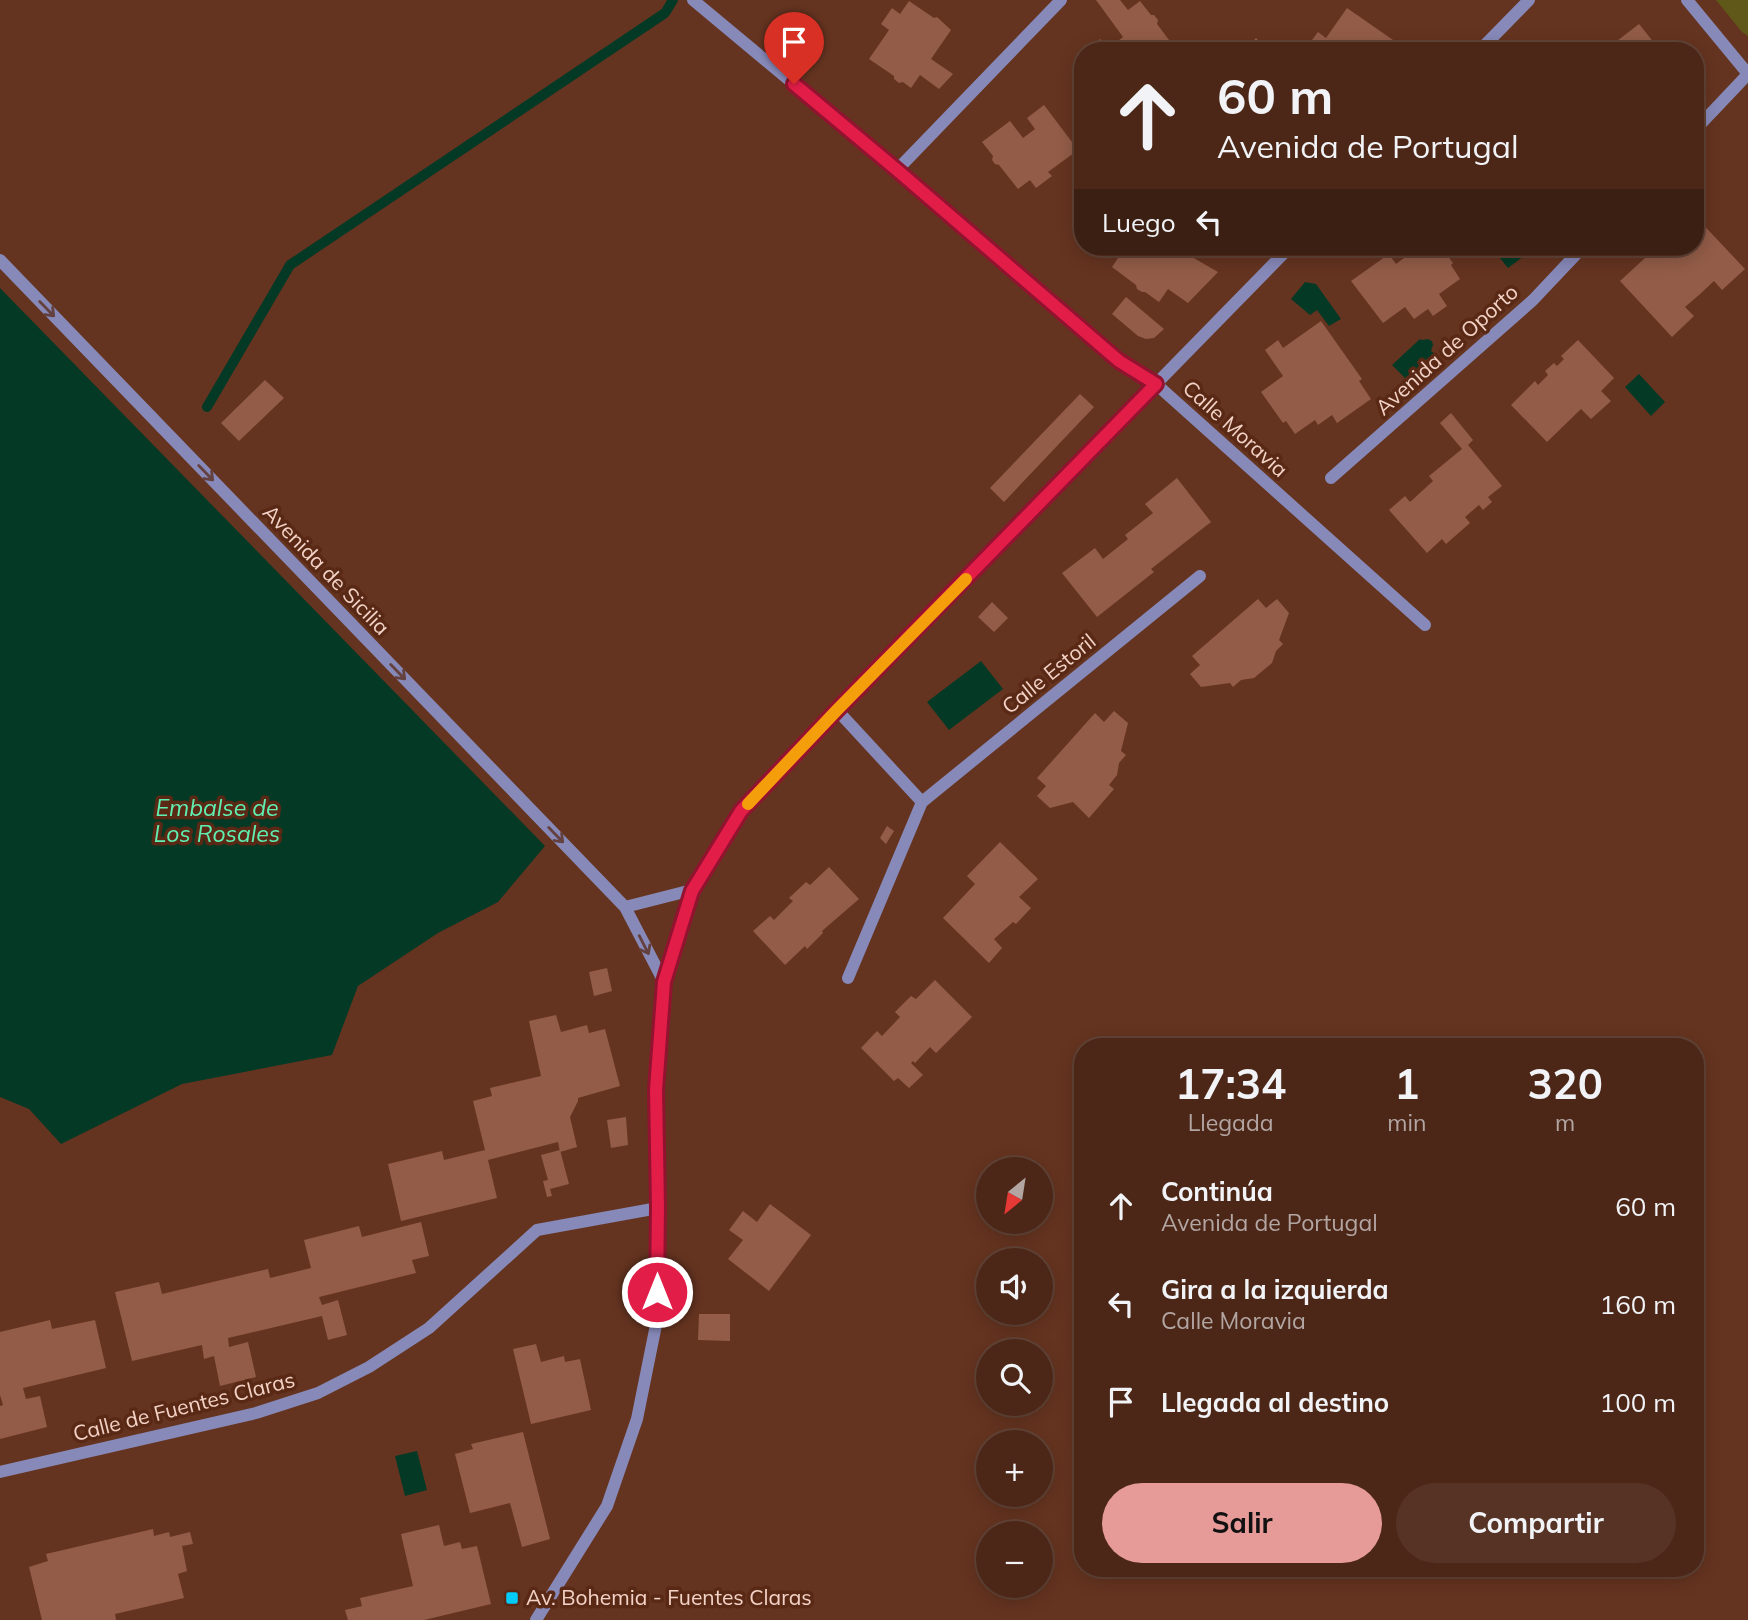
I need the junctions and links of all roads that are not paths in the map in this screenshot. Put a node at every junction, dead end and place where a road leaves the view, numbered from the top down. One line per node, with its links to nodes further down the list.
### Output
1 (693, 0): 7 (street, Calle Moravia)
2 (1060, 0): 7 (street)
3 (1528, 0): 5 (street)
4 (1687, 0): 6 (street)
5 (1488, 42)
6 (1704, 121)
7 (897, 170): 11 (street, Calle Moravia)
8 (1281, 256): 11 (street)
9 (1575, 256): 12 (street, Avenida de Oporto)
10 (0, 260): 18 (street, Avenida de Sicilia, one-way to 18)
11 (1156, 384): 14 (street, Calle Moravia); 15 (street)
12 (1331, 478)
13 (1200, 576): 16 (street, Calle Estoril)
14 (1424, 625)
15 (837, 710): 16 (street); 17 (street)
16 (922, 802): 19 (street, Calle Estoril)
17 (692, 891): 18 (street); 20 (street)
18 (625, 907): 20 (street, Avenida de Sicilia, one-way to 20)
19 (848, 978)
20 (664, 982): 21 (street)
21 (658, 1208): 22 (street, Calle de Fuentes Claras); 23 (street)
22 (0, 1472)
23 (536, 1620)

